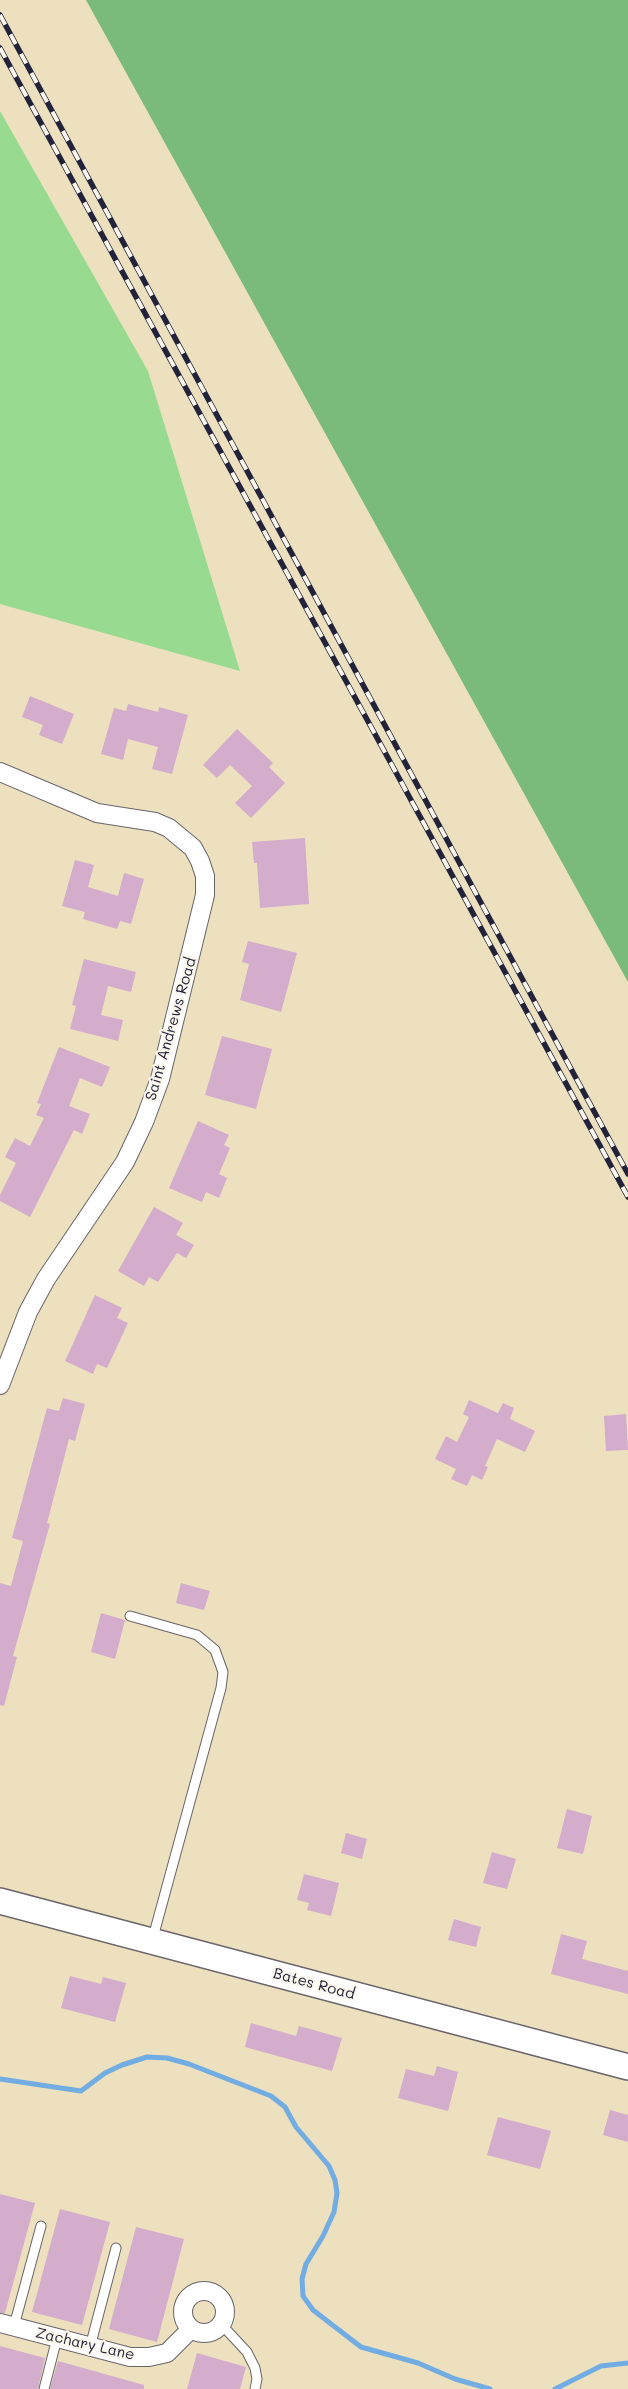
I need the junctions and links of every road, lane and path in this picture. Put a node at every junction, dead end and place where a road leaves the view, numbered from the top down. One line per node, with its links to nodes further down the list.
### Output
1 (0, 772): 2 (street, Saint Andrews Road)
2 (0, 1385)
3 (130, 1616): 5 (lane)
4 (1, 1905): 5 (street, Bates Road)
5 (152, 1941): 6 (street, Bates Road)
6 (628, 2067)
7 (41, 2226): 10 (lane)
8 (116, 2248): 13 (lane)
9 (221, 2324): 11 (street); 11 (street); 15 (lane)
10 (7, 2325): 12 (street, Zachary Lane)
11 (191, 2329): 13 (street, Zachary Lane)
12 (57, 2338): 13 (street, Zachary Lane); 14 (lane)
13 (90, 2347)
14 (44, 2389)
15 (255, 2389)

